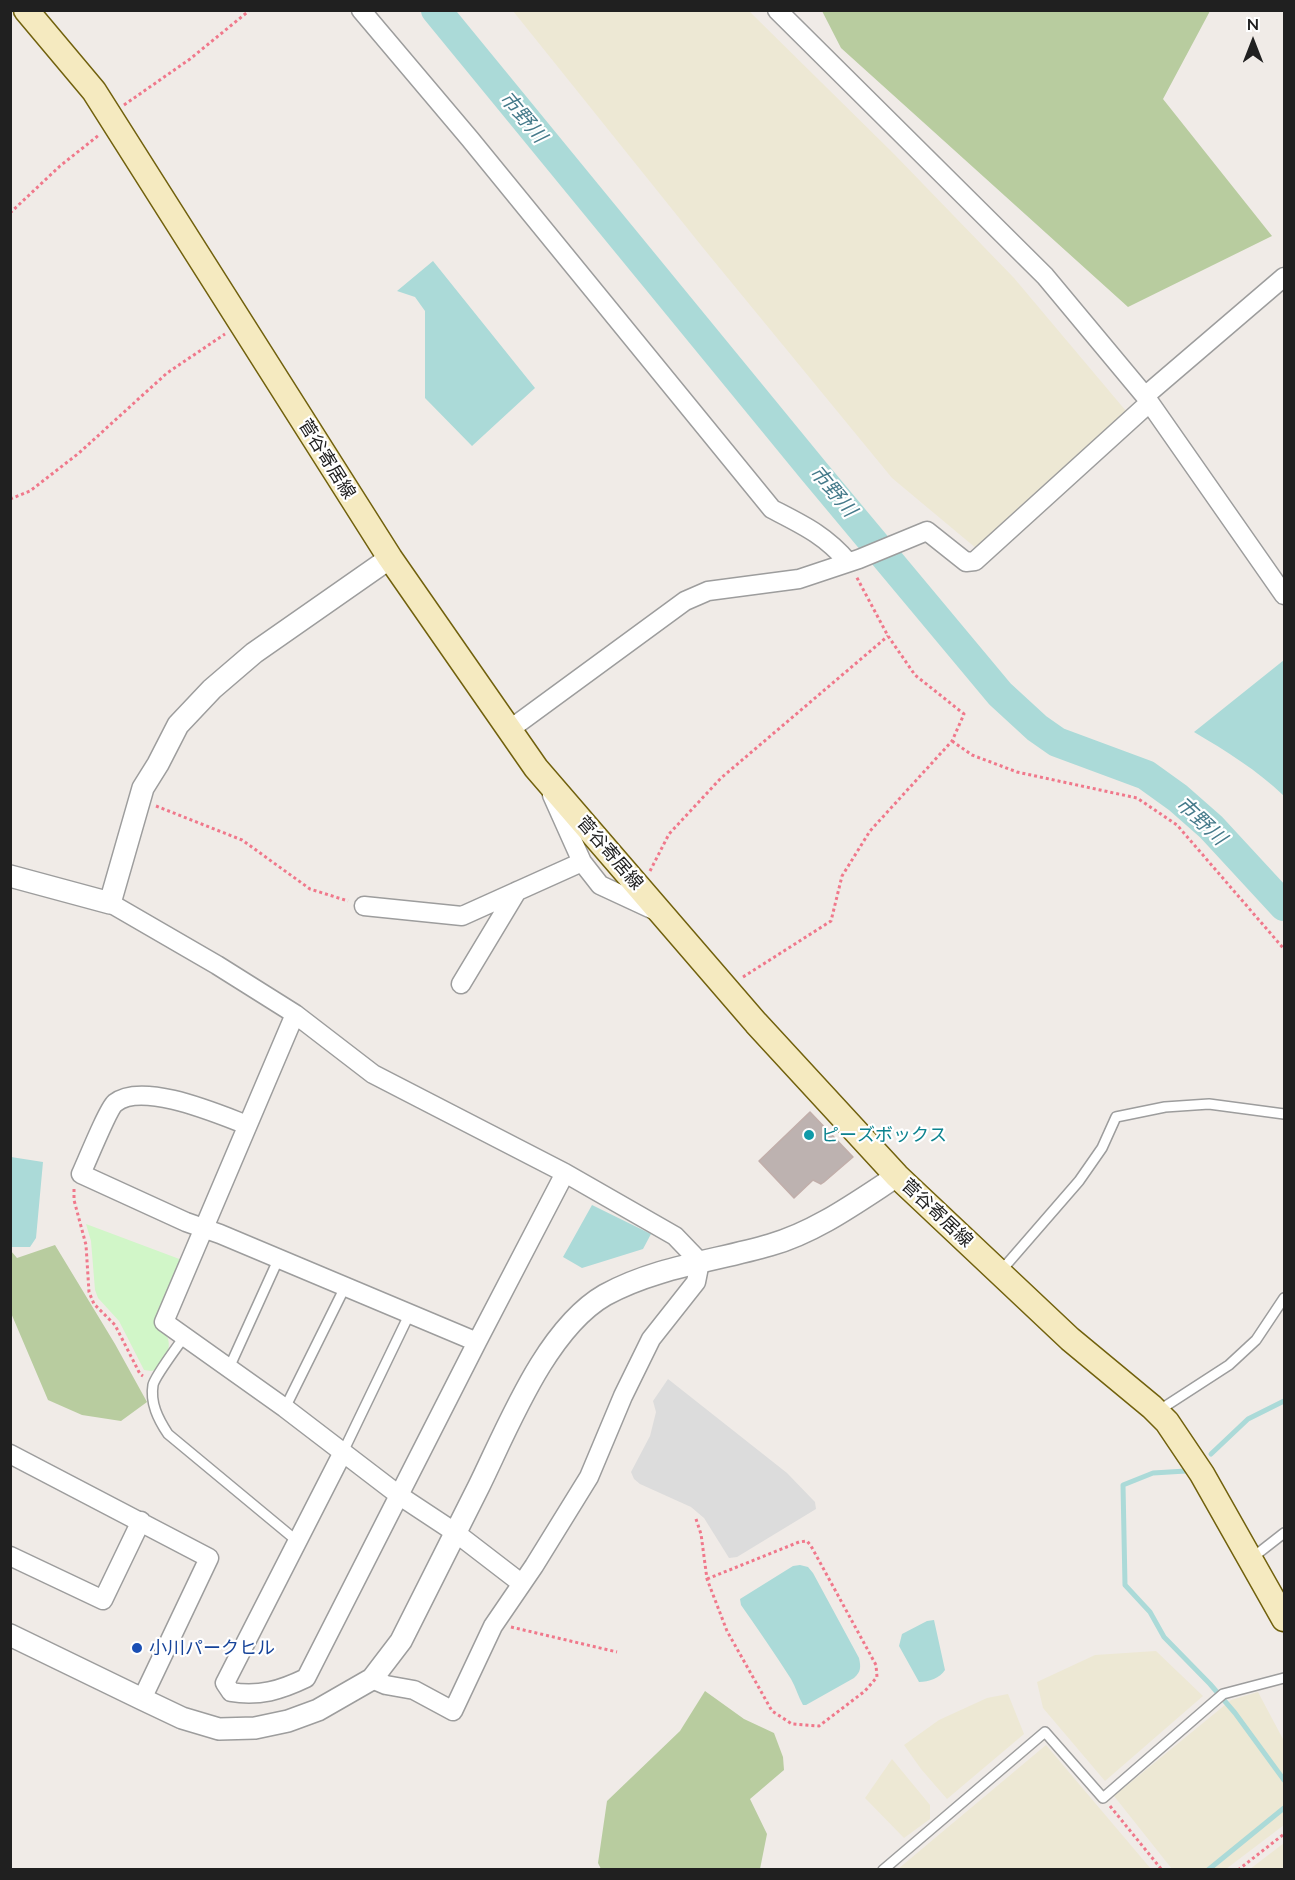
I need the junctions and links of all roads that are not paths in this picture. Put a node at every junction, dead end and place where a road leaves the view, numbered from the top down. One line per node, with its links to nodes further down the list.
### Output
1 (26, 10): 6 (main road, 菅谷寄居線)
2 (361, 10): 7 (street)
3 (777, 10): 5 (street)
4 (1284, 277): 5 (street)
5 (1147, 400): 7 (street); 8 (street)
6 (390, 558): 9 (main road, 菅谷寄居線); 14 (street)
7 (854, 560): 9 (street)
8 (1284, 595)
9 (509, 730): 10 (main road, 菅谷寄居線)
10 (544, 777): 11 (street); 16 (main road, 菅谷寄居線)
11 (582, 862): 13 (street); 16 (street)
12 (10, 876): 14 (street)
13 (517, 891): 15 (street); 17 (street)
14 (110, 903): 18 (street)
15 (364, 906)
16 (662, 913): 22 (main road, 菅谷寄居線)
17 (461, 984)
18 (295, 1014): 20 (street); 21 (street)
19 (1284, 1114): 26 (lane)
20 (247, 1125): 23 (street); 23 (street)
21 (566, 1173): 25 (street); 31 (street)
22 (897, 1176): 25 (street); 26 (main road, 菅谷寄居線)
23 (204, 1228): 24 (street); 30 (street)
24 (278, 1260): 27 (street); 32 (lane)
25 (700, 1262): 39 (street); 44 (street)
26 (1000, 1272): 34 (main road, 菅谷寄居線)
27 (345, 1287): 29 (street); 33 (lane)
28 (1284, 1298): 34 (lane)
29 (409, 1315): 31 (street); 35 (lane)
30 (184, 1337): 32 (street); 41 (lane)
31 (477, 1342): 37 (street)
32 (229, 1368): 33 (street)
33 (285, 1408): 35 (street)
34 (1156, 1412): 43 (main road, 菅谷寄居線)
35 (343, 1452): 37 (street); 41 (street)
36 (10, 1454): 38 (street)
37 (400, 1496): 39 (street); 41 (street)
38 (141, 1521): 42 (street); 49 (street)
39 (456, 1533): 44 (street); 48 (street)
40 (1284, 1533): 43 (lane)
41 (297, 1541)
42 (10, 1556)
43 (1250, 1560): 45 (main road, 菅谷寄居線)
44 (521, 1583): 48 (street)
45 (1284, 1619)
46 (10, 1635): 49 (street)
47 (1284, 1678): 50 (lane)
48 (372, 1679): 49 (street)
49 (141, 1699)
50 (883, 1869)

